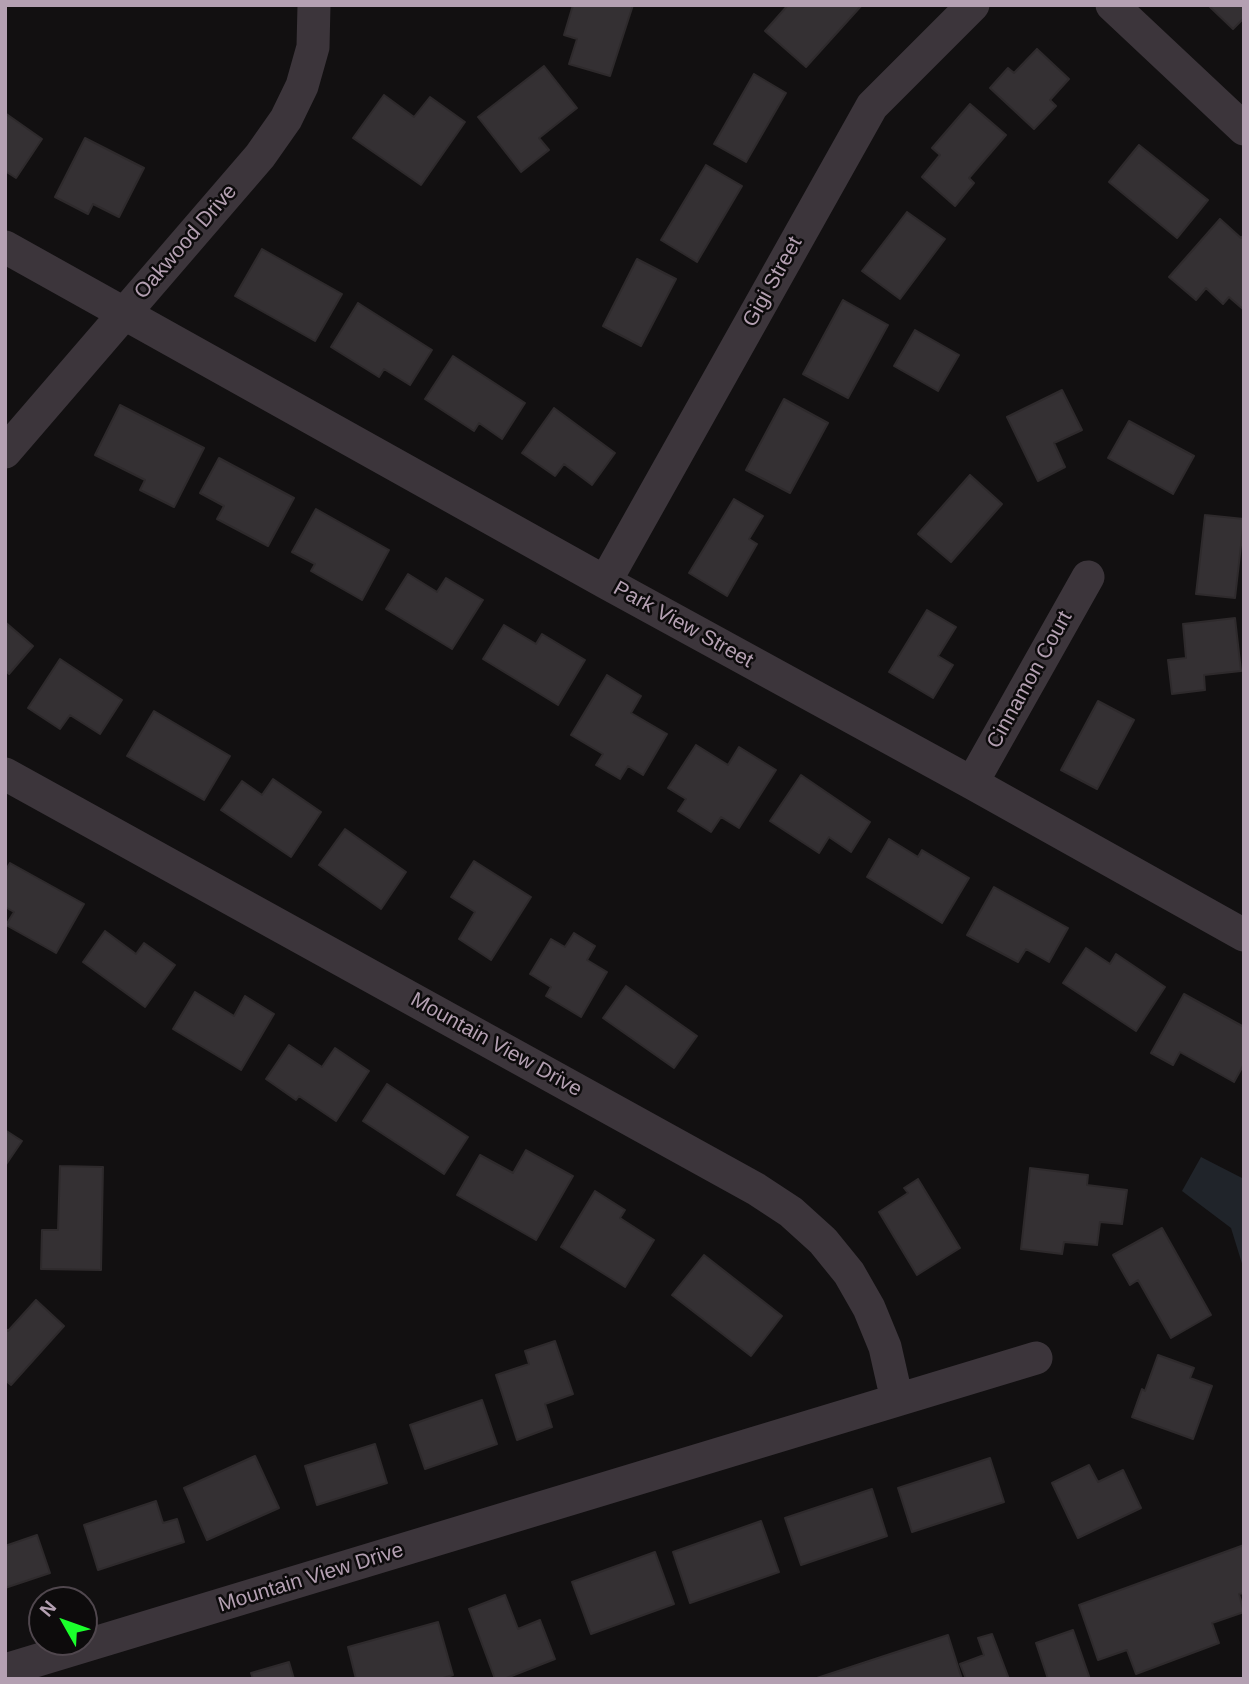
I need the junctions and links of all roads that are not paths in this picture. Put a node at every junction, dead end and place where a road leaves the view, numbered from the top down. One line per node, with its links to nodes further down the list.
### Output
1 (314, 5): 6 (street, Oakwood Drive)
2 (973, 5): 9 (street, Gigi Street)
3 (1112, 5): 4 (street)
4 (1244, 129)
5 (5, 247): 6 (street, Park View Street)
6 (123, 314): 7 (street, Oakwood Drive); 9 (street, Park View Street)
7 (5, 452)
8 (1088, 576): 11 (street, Cinnamon Court)
9 (605, 582): 11 (street, Park View Street)
10 (5, 774): 14 (street, Mountain View Drive)
11 (972, 783): 12 (street, Park View Street)
12 (1244, 935)
13 (1036, 1358): 14 (street, Mountain View Drive)
14 (897, 1400): 15 (street, Mountain View Drive)
15 (5, 1670)

